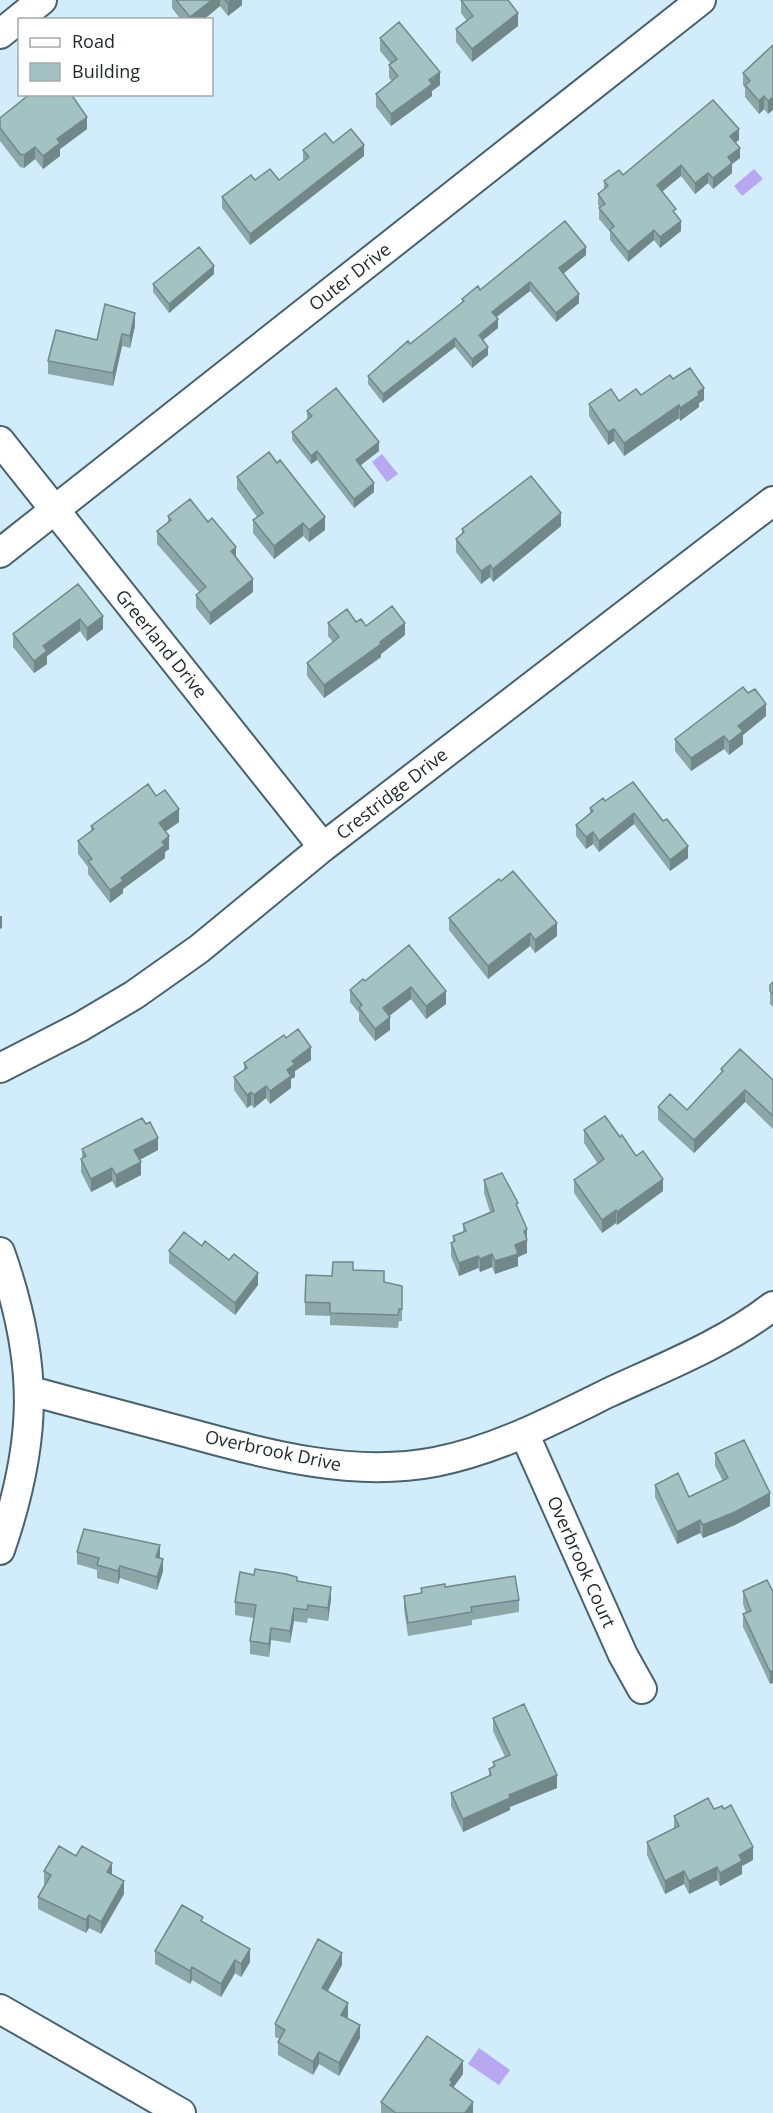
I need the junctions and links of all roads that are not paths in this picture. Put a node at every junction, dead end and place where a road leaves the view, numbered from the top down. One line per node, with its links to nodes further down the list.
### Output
1 (42, 0): 3 (street)
2 (701, 0): 8 (street, Outer Drive)
3 (20, 18)
4 (18, 19): 5 (street)
5 (0, 34)
6 (0, 441): 8 (street, Greerland Drive)
7 (773, 501): 10 (street, Crestridge Drive)
8 (55, 512): 9 (street, Outer Drive); 10 (street, Greerland Drive)
9 (0, 553)
10 (323, 847): 11 (street, Crestridge Drive)
11 (0, 1068)
12 (0, 1252): 14 (street)
13 (773, 1306): 15 (street, Overbrook Drive)
14 (31, 1391): 15 (street, Overbrook Drive); 16 (street)
15 (524, 1433): 17 (street, Overbrook Court)
16 (0, 1550)
17 (642, 1689)
18 (0, 2010): 19 (street)
19 (181, 2113)

